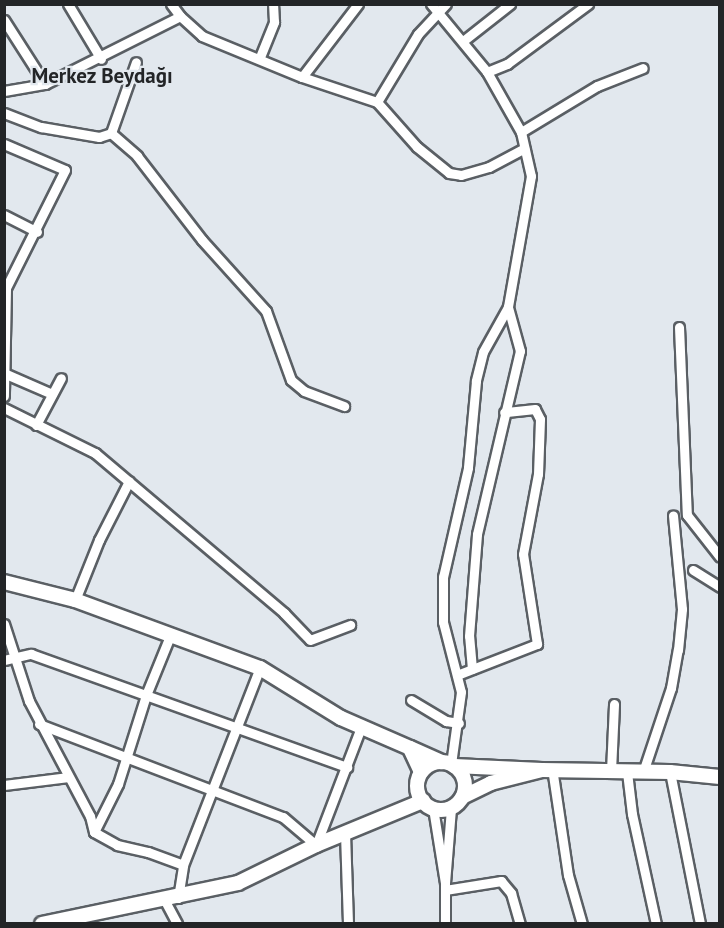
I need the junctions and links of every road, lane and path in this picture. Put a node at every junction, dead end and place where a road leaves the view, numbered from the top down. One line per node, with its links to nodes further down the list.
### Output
1 (68, 4): 14 (street)
2 (171, 4): 10 (street)
3 (273, 4): 13 (street)
4 (358, 4): 18 (street)
5 (431, 4): 9 (street)
6 (446, 4): 9 (street)
7 (510, 4): 12 (street)
8 (588, 4): 17 (street)
9 (438, 12): 12 (street); 21 (street)
10 (180, 16): 13 (street); 14 (street)
11 (4, 20): 19 (street)
12 (463, 40): 17 (street)
13 (260, 57): 18 (street)
14 (101, 59): 19 (street)
15 (136, 62): 24 (street)
16 (643, 68): 23 (street)
17 (487, 72): 23 (street)
18 (302, 77): 21 (street)
19 (45, 84): 20 (street)
20 (4, 91)
21 (377, 102): 26 (street)
22 (4, 113): 24 (street)
23 (521, 132): 26 (street)
24 (111, 133): 37 (street)
25 (4, 144): 28 (street)
26 (524, 148): 30 (street)
27 (4, 215): 28 (street)
28 (37, 231): 29 (street)
29 (9, 266): 32 (street)
30 (508, 307): 39 (street); 54 (street)
31 (679, 327): 43 (street)
32 (6, 342): 33 (street)
33 (6, 374): 35 (street); 36 (street)
34 (61, 378): 35 (street)
35 (52, 394): 40 (street)
36 (4, 396)
37 (344, 406)
38 (4, 408): 40 (street)
39 (504, 412): 53 (street); 53 (street)
40 (36, 425): 41 (street)
41 (129, 482): 47 (street); 49 (street)
42 (673, 515): 70 (street)
43 (720, 557)
44 (693, 570): 46 (street)
45 (4, 582): 47 (main road)
46 (720, 587)
47 (75, 600): 50 (main road)
48 (4, 624): 51 (street)
49 (350, 625)
50 (170, 636): 52 (main road); 55 (street)
51 (9, 658): 55 (street); 59 (street)
52 (260, 668): 60 (main road); 61 (street)
53 (472, 669): 54 (street)
54 (457, 675): 58 (street)
55 (146, 694): 61 (street); 63 (street)
56 (411, 700): 58 (street)
57 (614, 704): 67 (street)
58 (459, 723): 64 (street)
59 (39, 724): 63 (street); 72 (street)
60 (362, 727): 62 (main road); 65 (street)
61 (237, 729): 65 (street); 75 (street)
62 (410, 748): 64 (main road); 68 (main road)
63 (125, 755): 75 (street); 79 (street)
64 (449, 764): 66 (main road); 68 (main road); 76 (main road)
65 (347, 767): 81 (street)
66 (547, 769): 67 (main road); 76 (main road); 90 (street)
67 (611, 771): 69 (main road)
68 (421, 772): 77 (main road)
69 (627, 772): 70 (main road); 91 (street)
70 (643, 772): 71 (main road)
71 (670, 772): 73 (main road); 92 (street)
72 (69, 777): 74 (street); 79 (street)
73 (720, 777)
74 (4, 785)
75 (214, 791): 81 (street); 82 (street)
76 (462, 798): 78 (main road)
77 (428, 805): 78 (main road); 80 (main road); 83 (street)
78 (451, 808): 83 (street)
79 (94, 832): 82 (street)
80 (345, 833): 81 (main road); 87 (street)
81 (316, 845): 84 (main road)
82 (183, 866): 84 (street)
83 (445, 886): 88 (street); 89 (street)
84 (171, 900): 85 (main road); 86 (street)
85 (42, 924)
86 (177, 924)
87 (348, 924)
88 (445, 924)
89 (520, 924)
90 (582, 924)
91 (656, 924)
92 (700, 924)

